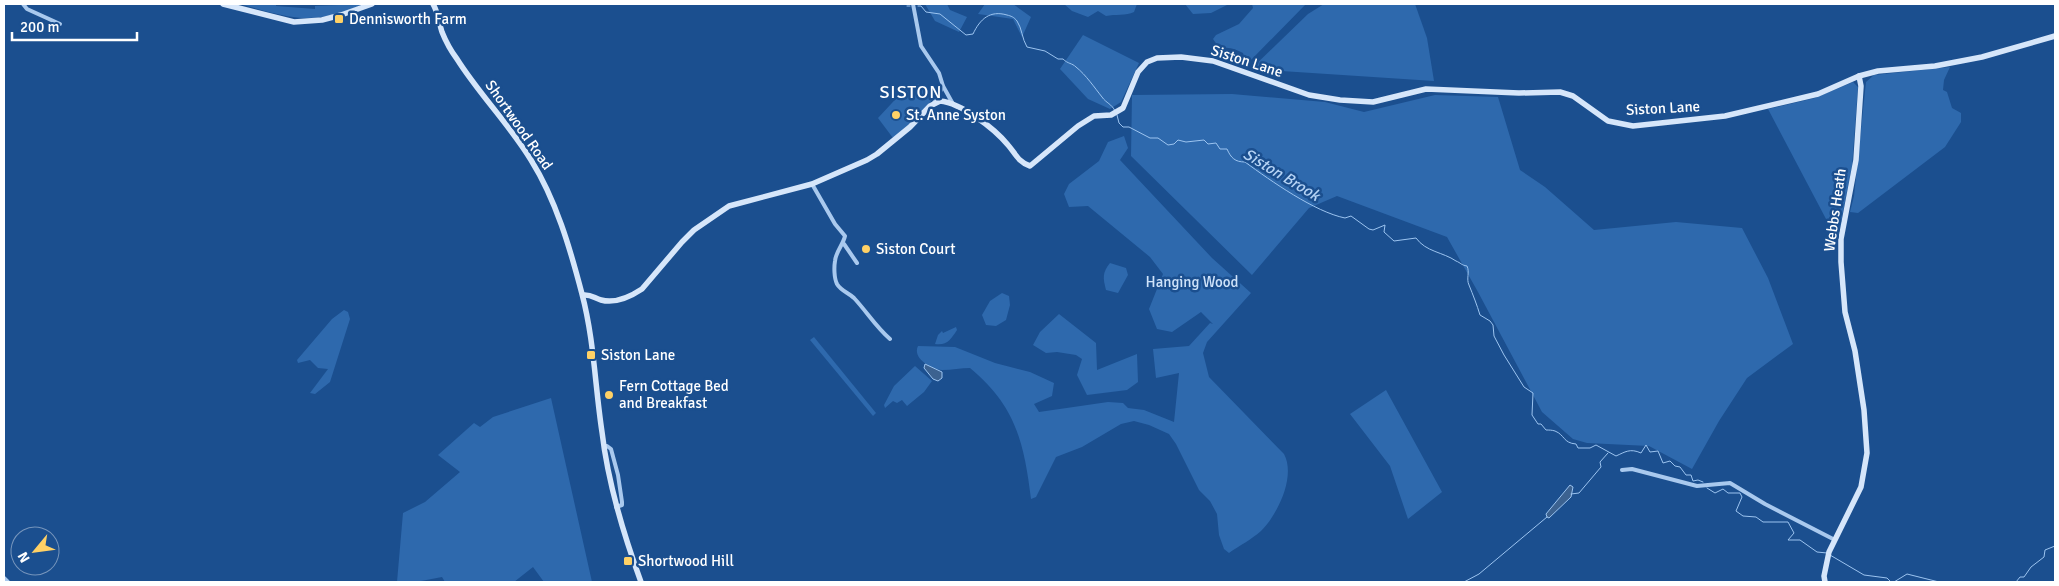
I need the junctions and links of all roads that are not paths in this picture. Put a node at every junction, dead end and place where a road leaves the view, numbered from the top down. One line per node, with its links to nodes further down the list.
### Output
1 (23, 4): 6 (street)
2 (223, 4): 3 (street)
3 (372, 4)
4 (433, 4): 15 (street, Shortwood Road)
5 (913, 4): 9 (street)
6 (60, 24)
7 (2055, 36): 8 (street)
8 (1859, 76): 11 (street, Siston Lane); 18 (street, Webbs Heath)
9 (943, 86): 10 (street); 11 (street)
10 (934, 103): 11 (street); 12 (street)
11 (953, 104)
12 (812, 184): 13 (street); 15 (street)
13 (844, 244): 14 (street); 16 (street)
14 (857, 263)
15 (584, 298): 21 (street)
16 (890, 340)
17 (1622, 470): 18 (street)
18 (1835, 540): 22 (street, Webbs Heath)
19 (4, 578): 20 (street)
20 (8, 582)
21 (641, 582)
22 (1825, 582)

